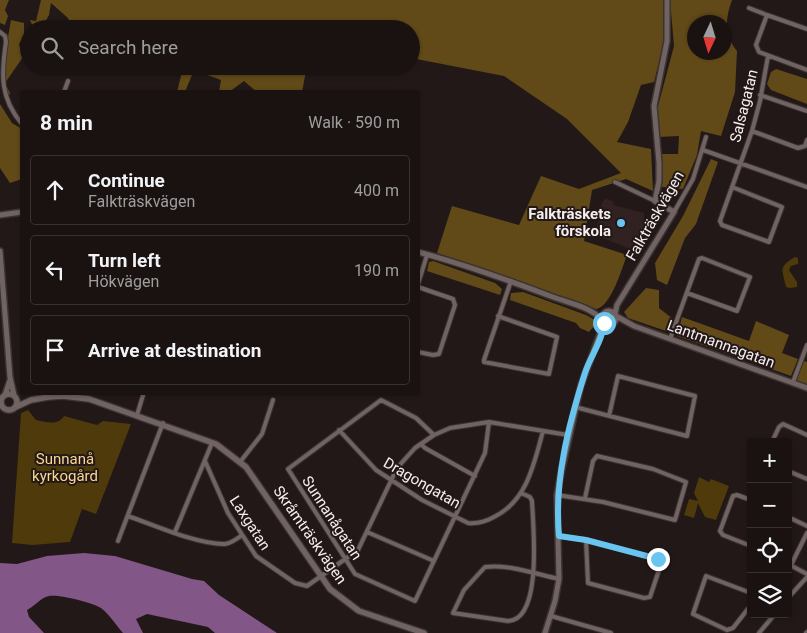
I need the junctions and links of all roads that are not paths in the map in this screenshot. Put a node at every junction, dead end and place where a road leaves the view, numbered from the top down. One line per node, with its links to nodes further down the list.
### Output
1 (667, 0): 21 (street)
2 (750, 8): 3 (street)
3 (766, 15): 4 (street); 6 (street, Salsagatan)
4 (807, 29)
5 (0, 32): 12 (street)
6 (768, 56): 7 (street, Salsagatan); 10 (street, Salsagatan)
7 (807, 70)
8 (68, 81): 9 (street)
9 (65, 90)
10 (760, 95): 11 (street); 13 (street, Salsagatan)
11 (807, 111)
12 (20, 122)
13 (752, 131): 15 (street); 17 (street, Salsagatan)
14 (706, 137): 16 (street, Falkträskvägen)
15 (807, 140)
16 (703, 150): 17 (street); 23 (street, Falkträskvägen)
17 (740, 163): 19 (street, Salsagatan); 20 (street)
18 (615, 182): 21 (street)
19 (732, 187): 19 (street, Salsagatan)
20 (807, 187)
21 (655, 201): 23 (street)
22 (20, 212): 24 (street)
23 (674, 212): 34 (street, Falkträskvägen)
24 (0, 215)
25 (0, 250): 28 (street)
26 (420, 253): 27 (street)
27 (426, 255): 29 (street); 30 (street)
28 (0, 262): 41 (street)
29 (420, 278)
30 (510, 281): 33 (street); 35 (street)
31 (420, 286): 40 (street)
32 (687, 293): 32 (street); 38 (street)
33 (589, 310): 34 (street); 37 (street)
34 (612, 313): 36 (street, Lantmannagatan); 37 (street); 37 (street)
35 (498, 316): 35 (street)
36 (626, 323): 37 (street, Lantmannagatan); 38 (street, Lantmannagatan)
37 (606, 324): 50 (street)
38 (670, 338): 42 (street, Lantmannagatan)
39 (807, 345): 42 (street)
40 (420, 352)
41 (10, 377): 45 (street); 46 (street)
42 (793, 382): 43 (street, Lantmannagatan)
43 (807, 388)
44 (143, 395): 52 (street)
45 (14, 396): 46 (main road); 47 (main road, Skråmträskvägen); 49 (main road)
46 (2, 398): 51 (main road)
47 (31, 400): 49 (main road, Skråmträskvägen); 52 (main road, Skråmträskvägen)
48 (273, 400): 65 (street)
49 (16, 407): 51 (main road)
50 (575, 407): 53 (street); 59 (street)
51 (2, 408)
52 (137, 415): 55 (main road, Skråmträskvägen)
53 (609, 416): 53 (street)
54 (489, 422): 57 (street, Laxgatan); 58 (street, Laxgatan); 67 (street)
55 (163, 423): 62 (main road, Skråmträskvägen); 74 (street)
56 (340, 430): 58 (street, Sunnanågatan); 69 (street, Dragongatan); 86 (street, Sunnanågatan)
57 (543, 431): 59 (street, Laxgatan); 70 (street, Dragongatan)
58 (434, 435): 63 (street, Laxgatan)
59 (568, 435): 71 (street)
60 (807, 435): 61 (street)
61 (774, 438)
62 (212, 442): 64 (street); 65 (main road, Skråmträskvägen)
63 (421, 444): 67 (street); 69 (street, Laxgatan)
64 (205, 461): 78 (street); 81 (street, Laxgatan)
65 (240, 462): 92 (main road, Skråmträskvägen)
66 (792, 472): 68 (street)
67 (475, 476): 75 (street)
68 (807, 478)
69 (391, 479): 75 (street, Dragongatan); 79 (street, Laxgatan)
70 (521, 493): 75 (street, Dragongatan); 90 (street)
71 (557, 495): 72 (street); 82 (street)
72 (585, 498): 72 (street)
73 (747, 499): 85 (street)
74 (128, 516): 78 (street); 84 (street)
75 (455, 517): 87 (street)
76 (792, 519): 77 (street)
77 (807, 526)
78 (175, 532): 81 (street)
79 (367, 532): 86 (street, Laxgatan); 87 (street)
80 (807, 533): 88 (street)
81 (242, 535): 92 (street, Laxgatan)
82 (559, 536): 83 (street); 93 (street)
83 (586, 540): 83 (street)
84 (118, 541)
85 (747, 544)
86 (346, 560): 87 (street, Sunnanågatan); 92 (street, Laxgatan)
87 (434, 561)
88 (792, 561)
89 (792, 566): 91 (street)
90 (534, 574): 90 (street); 93 (street)
91 (807, 576): 95 (street)
92 (321, 577): 99 (main road, Skråmträskvägen)
93 (559, 579): 97 (street)
94 (747, 591): 96 (street)
95 (792, 593)
96 (747, 610)
97 (551, 616): 100 (street); 101 (street)
98 (772, 618): 102 (street)
99 (424, 633)
100 (545, 633)
101 (611, 633)
102 (759, 633)

